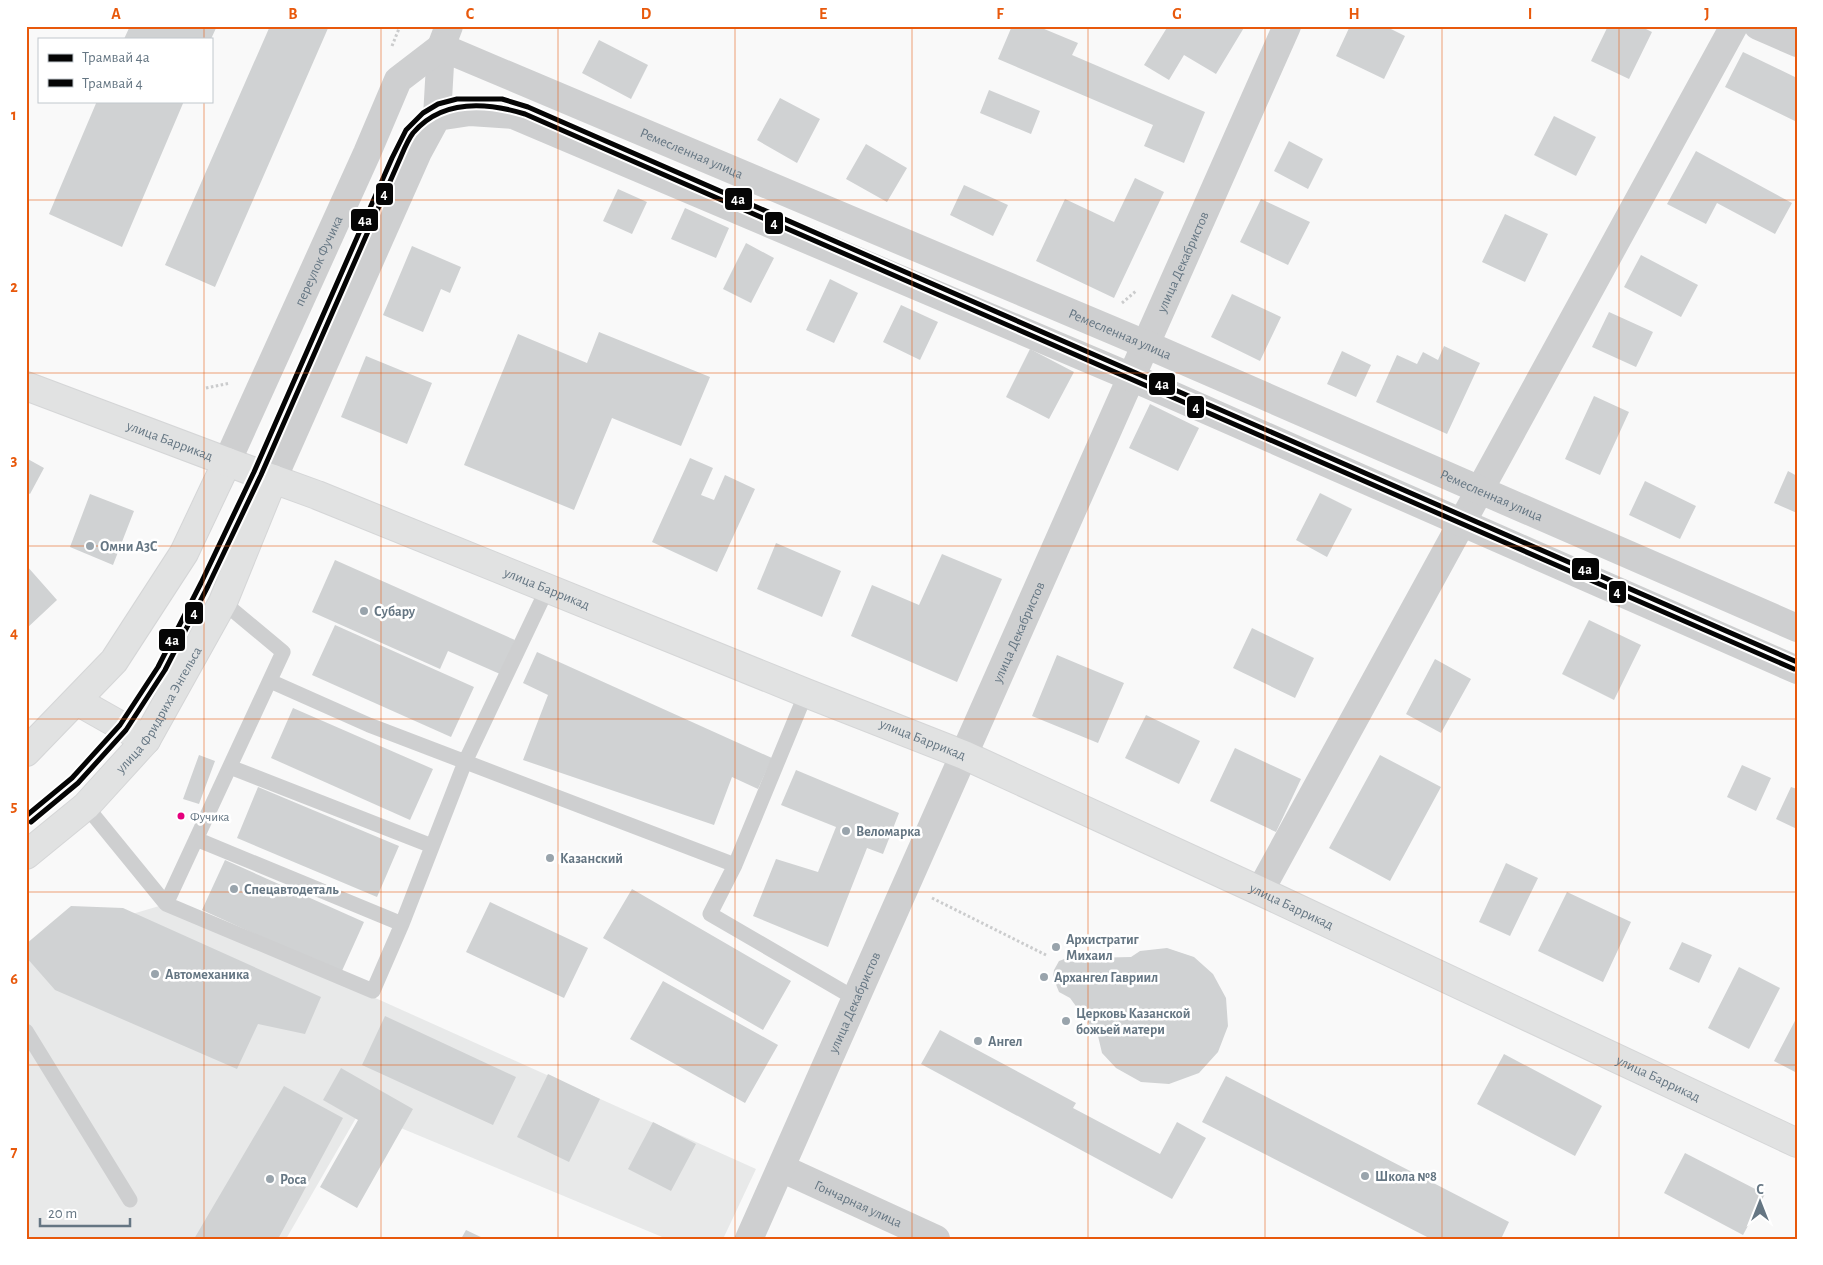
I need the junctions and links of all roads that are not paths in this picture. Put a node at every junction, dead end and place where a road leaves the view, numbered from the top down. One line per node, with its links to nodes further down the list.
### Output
1 (1287, 26): 7 (street, улица Декабристов)
2 (1734, 26): 12 (street)
3 (1758, 26): 5 (street)
4 (445, 37): 6 (street); 7 (street, Ремесленная улица); 10 (street, переулок Фучика)
5 (1797, 43)
6 (437, 117): 8 (street); 11 (street)
7 (1145, 344): 8 (street, улица Декабристов); 12 (street, Ремесленная улица)
8 (1131, 377): 13 (street); 23 (street, улица Декабристов)
9 (26, 386): 10 (main road, улица Баррикад)
10 (227, 462): 11 (main road, улица Баррикад); 20 (main road)
11 (273, 480): 14 (main road, улица Баррикад); 15 (main road, улица Фридриха Энгельса)
12 (1479, 490): 13 (street); 16 (street, Ремесленная улица)
13 (1462, 523): 17 (street); 31 (street)
14 (548, 587): 19 (main road, улица Баррикад); 24 (lane)
15 (223, 602): 18 (lane); 21 (main road, улица Фридриха Энгельса)
16 (1797, 628)
17 (1797, 670)
18 (270, 681): 24 (lane); 25 (lane)
19 (806, 693): 23 (main road, улица Баррикад); 30 (lane)
20 (77, 701): 21 (main road); 22 (main road)
21 (146, 740): 26 (main road, улица Фридриха Энгельса)
22 (26, 752)
23 (964, 755): 31 (main road, улица Баррикад); 34 (street, улица Декабристов)
24 (466, 762): 28 (lane); 30 (lane)
25 (230, 767): 27 (lane); 28 (lane)
26 (86, 806): 29 (main road, улица Фридриха Энгельса); 32 (lane)
27 (196, 839): 32 (lane); 33 (lane)
28 (432, 846): 33 (lane)
29 (26, 854)
30 (735, 865): 34 (lane)
31 (1260, 891): 36 (main road, улица Баррикад)
32 (166, 904): 33 (lane)
33 (402, 924)
34 (856, 1000): 37 (street, улица Декабристов)
35 (26, 1031): 38 (lane)
36 (1797, 1143)
37 (781, 1168): 39 (street, улица Декабристов); 40 (street, Гончарная улица)
38 (130, 1200)
39 (749, 1239)
40 (936, 1239)

